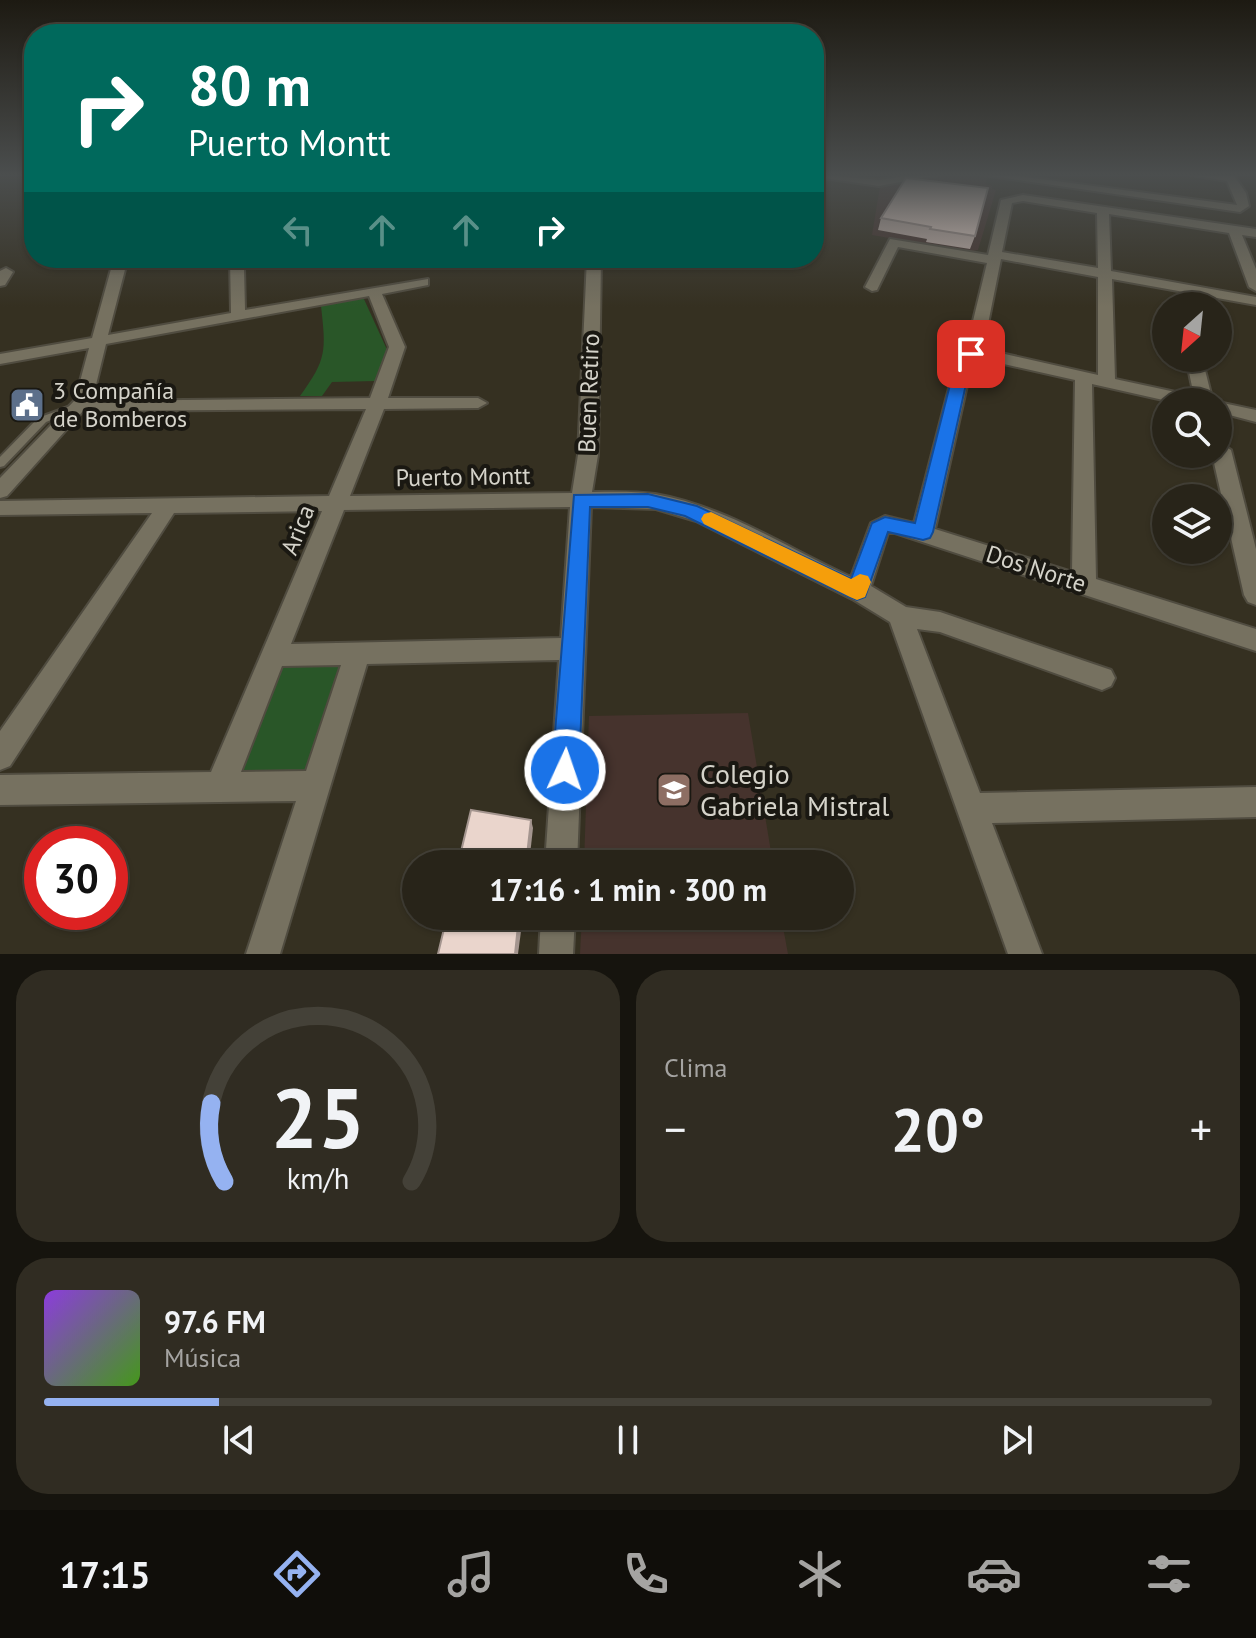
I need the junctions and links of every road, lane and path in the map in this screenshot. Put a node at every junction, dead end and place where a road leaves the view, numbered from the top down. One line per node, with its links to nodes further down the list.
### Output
1 (1002, 219): 7 (street)
2 (1103, 219): 11 (street)
3 (1159, 219): 5 (street)
4 (1222, 219): 5 (street)
5 (1228, 229): 6 (street); 15 (street)
6 (1256, 233)
7 (994, 257): 11 (street); 13 (street); 21 (street)
8 (118, 268): 20 (street)
9 (237, 268): 19 (street)
10 (594, 268): 34 (street, Buen Retiro)
11 (1106, 274): 14 (street); 24 (street)
12 (423, 282): 16 (street)
13 (872, 287)
14 (1178, 287): 17 (street); 18 (street)
15 (1256, 287)
16 (374, 291): 19 (street); 27 (street, Arica)
17 (1179, 292)
18 (1256, 301)
19 (238, 315): 20 (street)
20 (98, 341): 22 (street); 28 (street)
21 (974, 352): 23 (street); 38 (street)
22 (0, 359)
23 (1083, 377): 24 (street); 39 (street)
24 (1107, 382): 25 (street)
25 (1152, 392)
26 (478, 403): 27 (street)
27 (378, 404): 28 (street); 35 (street, Arica)
28 (80, 406): 31 (street)
29 (1232, 410): 30 (street)
30 (1256, 416)
31 (6, 466): 33 (street)
32 (1225, 468): 41 (street)
33 (0, 491)
34 (581, 500): 35 (street, Puerto Montt); 40 (street, Puerto Montt); 44 (street, Buen Retiro)
35 (336, 505): 36 (street, Puerto Montt); 46 (street, Arica)
36 (167, 507): 37 (street, Puerto Montt); 48 (street)
37 (0, 508)
38 (923, 532): 39 (street, Dos Norte); 40 (street, Dos Norte)
39 (1084, 584): 43 (street, Dos Norte)
40 (857, 591): 42 (street, Puerto Montt)
41 (1256, 595)
42 (900, 616): 47 (street); 53 (street)
43 (1256, 640)
44 (572, 649): 45 (street); 54 (street, Buen Retiro)
45 (358, 653): 46 (street); 49 (street)
46 (275, 655): 50 (street, Arica)
47 (1102, 678)
48 (0, 756)
49 (316, 786): 50 (street); 56 (street)
50 (220, 787): 51 (street)
51 (0, 790)
52 (1256, 802): 53 (street)
53 (972, 808): 58 (street)
54 (562, 850)
55 (557, 930): 57 (street)
56 (263, 954)
57 (556, 954)
58 (1025, 954)

